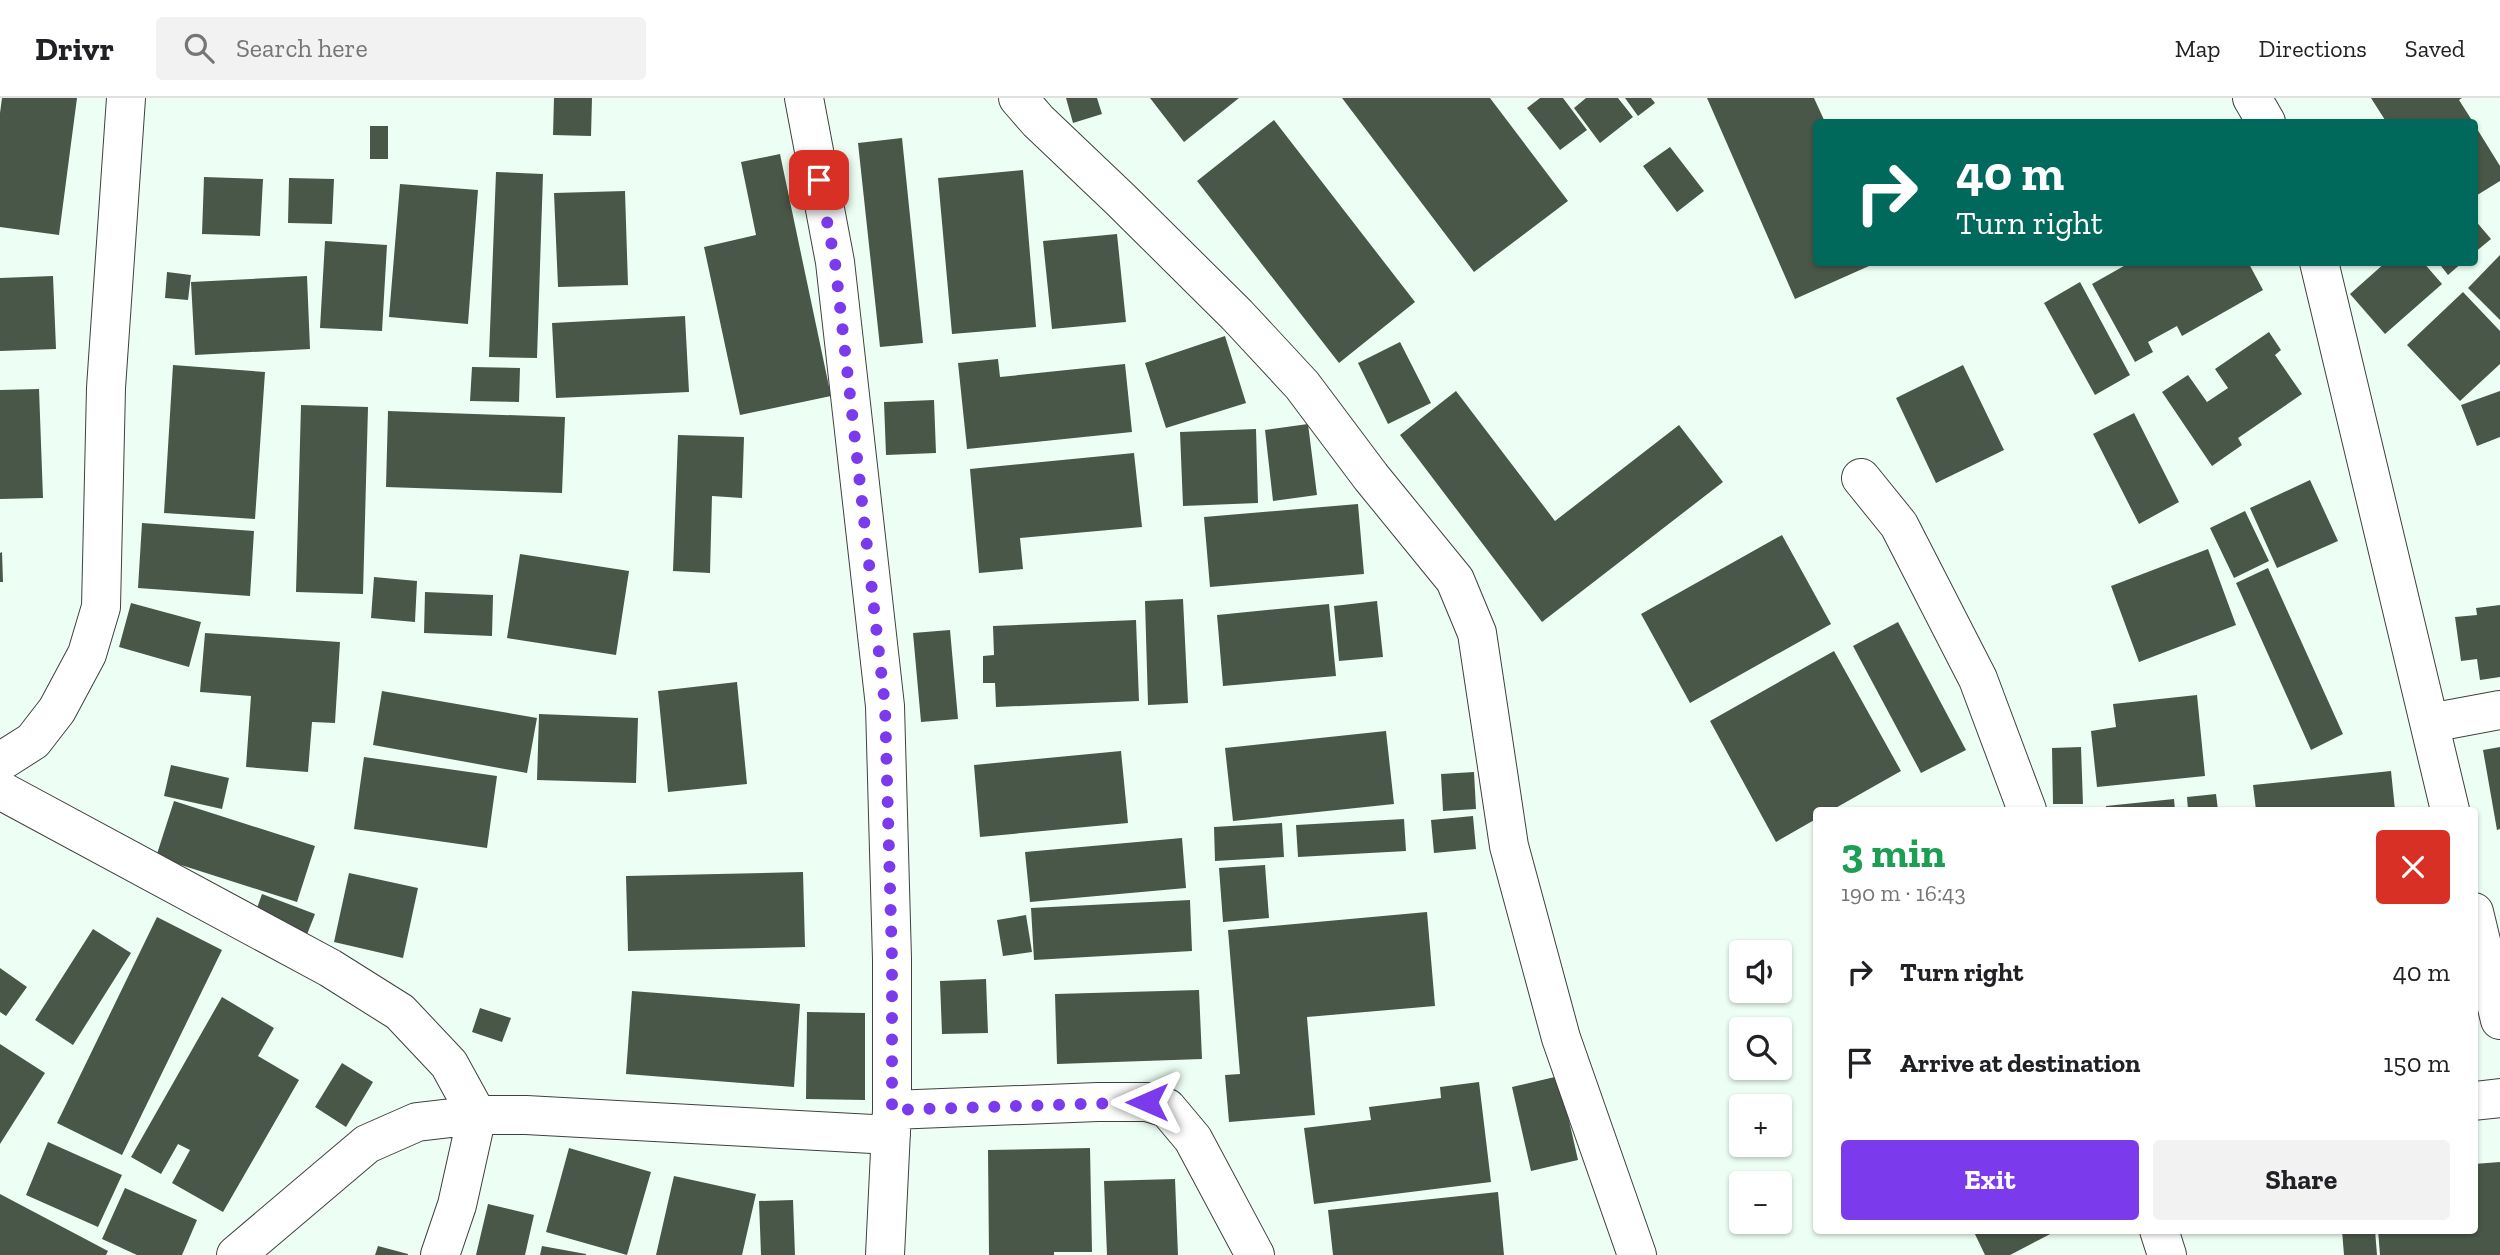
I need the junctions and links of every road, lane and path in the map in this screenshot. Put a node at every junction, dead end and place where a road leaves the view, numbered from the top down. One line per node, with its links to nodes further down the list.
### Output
1 (125, 98): 10 (street)
2 (804, 98): 19 (street)
3 (1018, 98): 25 (street)
4 (2252, 98): 5 (street)
5 (2264, 119)
6 (2320, 266): 9 (street)
7 (1861, 478): 12 (street)
8 (2500, 710): 9 (street)
9 (2430, 723): 13 (street)
10 (0, 762)
11 (0, 790): 18 (street)
12 (2026, 807)
13 (2449, 807)
14 (2478, 929): 15 (street)
15 (2500, 1020)
16 (2500, 1098): 17 (street)
17 (2478, 1101)
18 (477, 1115): 19 (street); 21 (street); 22 (street)
19 (892, 1122): 23 (street); 24 (street)
20 (2160, 1234): 26 (street)
21 (236, 1255)
22 (440, 1255)
23 (885, 1255)
24 (1255, 1255)
25 (1637, 1255)
26 (2167, 1255)

